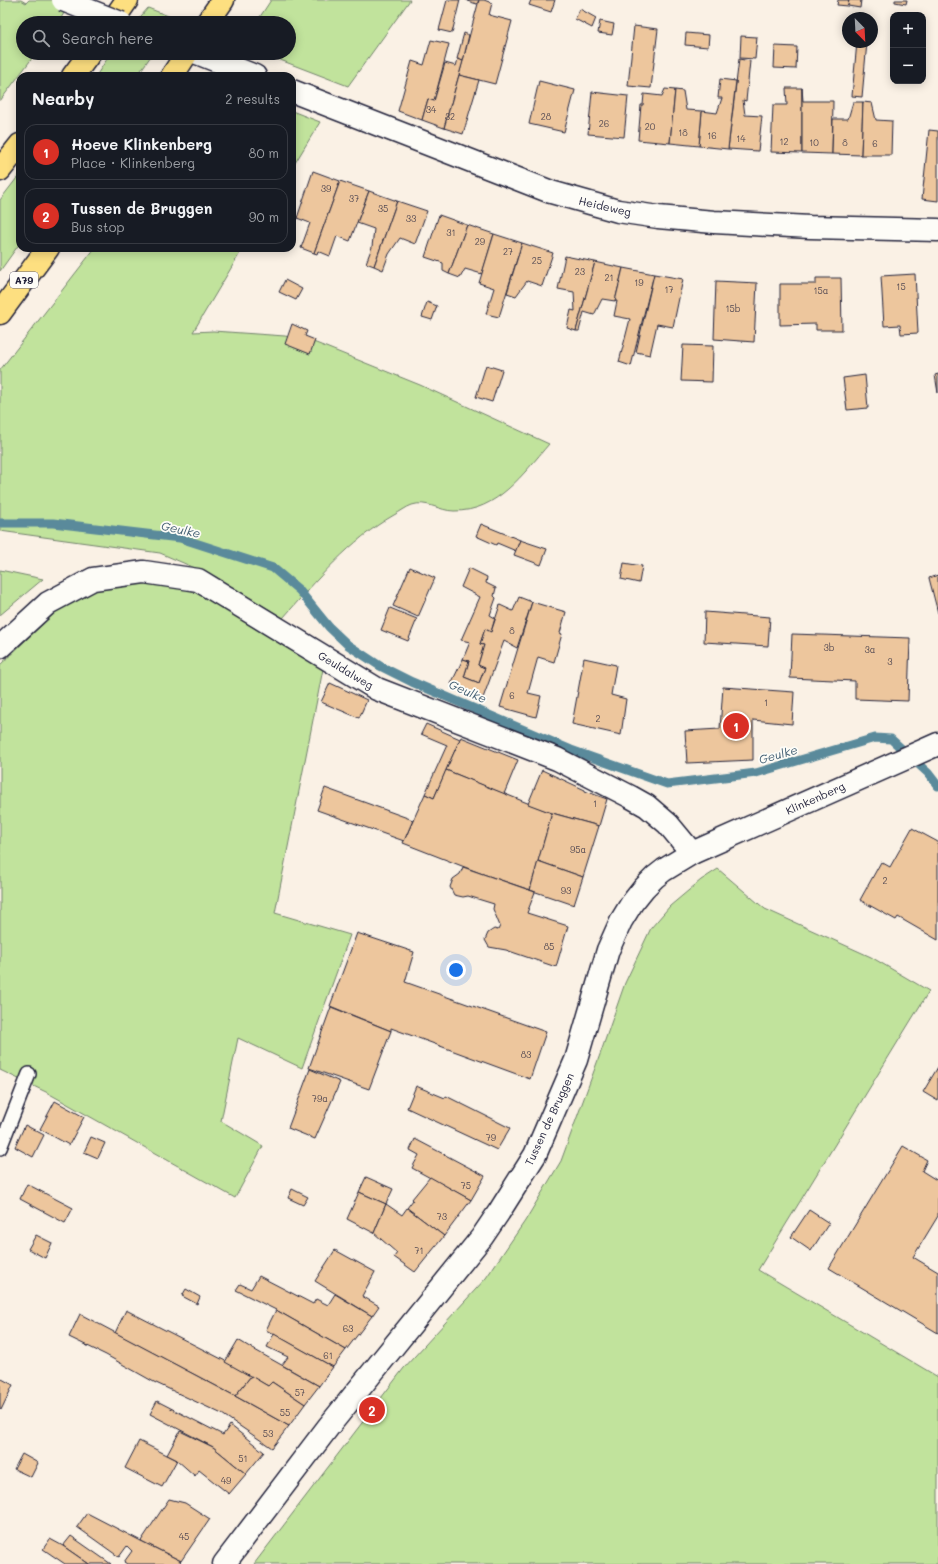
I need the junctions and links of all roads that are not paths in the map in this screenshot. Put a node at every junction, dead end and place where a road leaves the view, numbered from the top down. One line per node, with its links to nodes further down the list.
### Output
1 (63, 0): 4 (street, bridge)
2 (127, 0): 5 (highway)
3 (223, 0): 6 (highway)
4 (103, 16)
5 (116, 16)
6 (212, 16)
7 (85, 60): 10 (highway)
8 (182, 60): 11 (highway)
9 (215, 60): 12 (street)
10 (76, 72)
11 (175, 72)
12 (245, 72)
13 (296, 92): 16 (street, Heideweg)
14 (16, 150): 15 (highway)
15 (0, 170)
16 (938, 230)
17 (45, 252): 18 (highway, A79)
18 (0, 312)
19 (0, 647): 21 (street, Geuldalweg)
20 (930, 747): 21 (street, Klinkenberg)
21 (692, 852): 24 (street, Tussen de Bruggen)
22 (29, 1074): 23 (lane)
23 (0, 1148)
24 (224, 1564)

